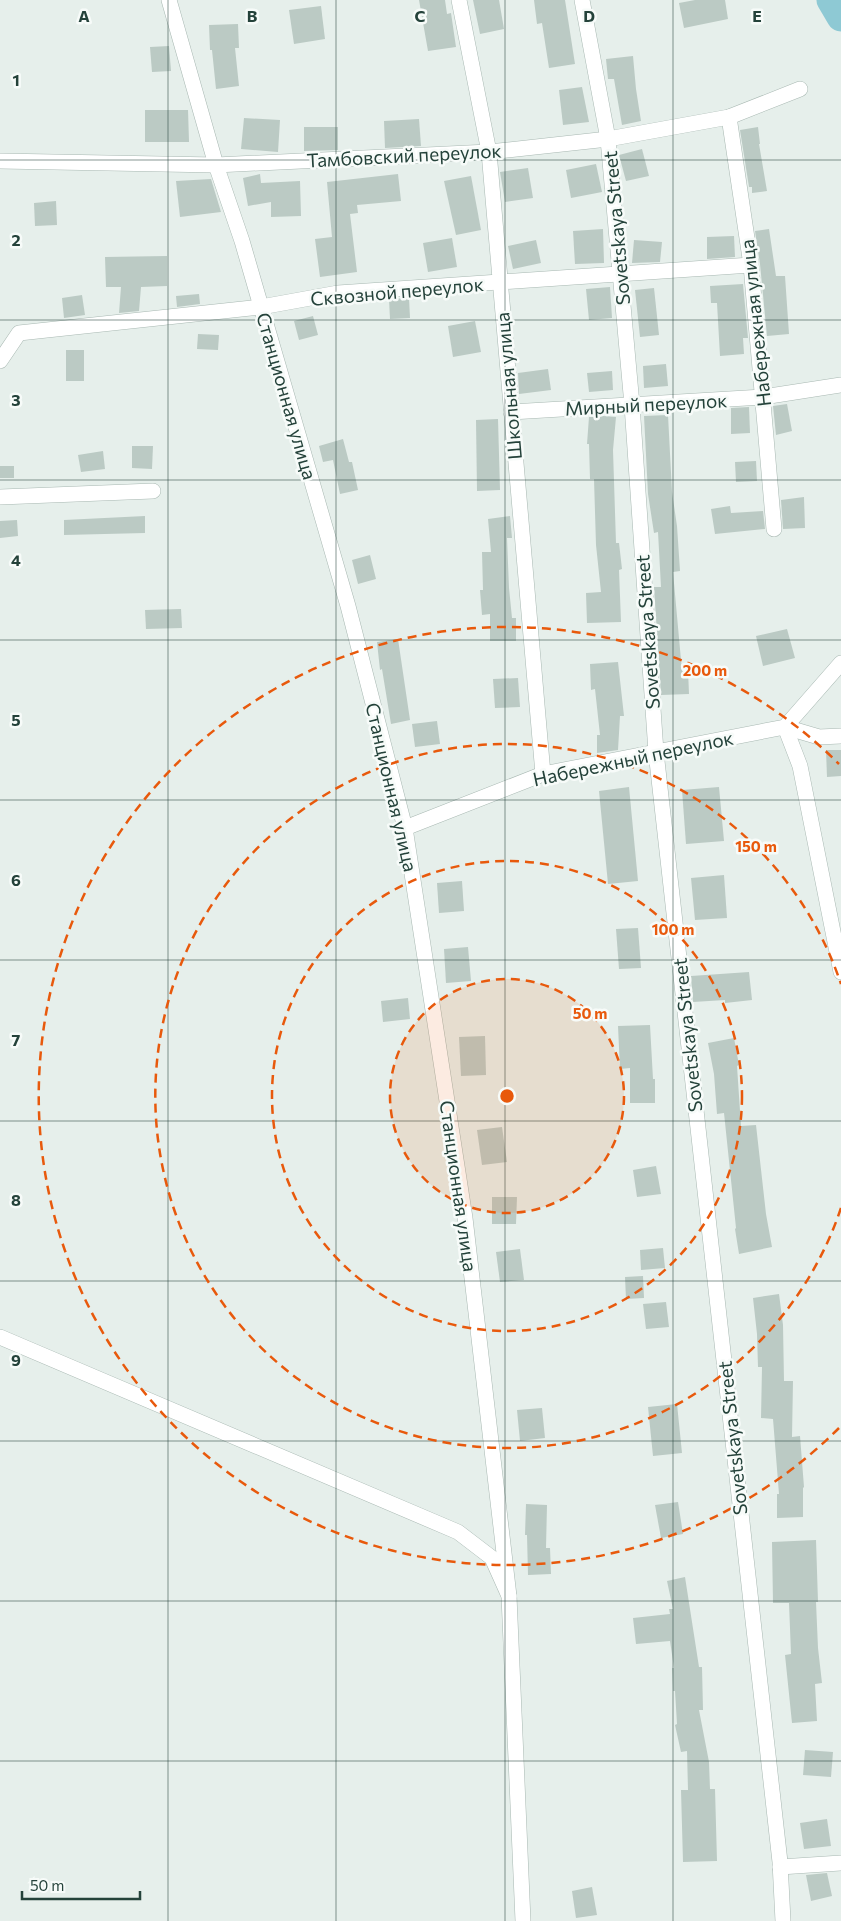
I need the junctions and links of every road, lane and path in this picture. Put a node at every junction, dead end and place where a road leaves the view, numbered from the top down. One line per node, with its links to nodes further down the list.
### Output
1 (169, 0): 9 (street, Станционная улица)
2 (459, 0): 7 (street, Школьная улица)
3 (582, 0): 6 (street, Sovetskaya Street)
4 (800, 89): 5 (street, Тамбовский переулок)
5 (729, 117): 6 (street, Тамбовский переулок); 10 (street, Набережная улица)
6 (608, 140): 7 (street, Тамбовский переулок); 11 (street, Sovetskaya Street)
7 (490, 152): 9 (street, Тамбовский переулок); 12 (street, Школьная улица)
8 (0, 161): 9 (street, Тамбовский переулок)
9 (216, 165): 13 (street, Станционная улица)
10 (751, 265): 11 (street, Сквозной переулок); 16 (street, Набережная улица)
11 (621, 273): 12 (street, Сквозной переулок); 17 (street, Sovetskaya Street)
12 (500, 283): 13 (street, Сквозной переулок); 18 (street, Школьная улица)
13 (261, 307): 14 (street, Сквозной переулок); 27 (street, Станционная улица)
14 (0, 361)
15 (841, 385): 16 (street, Мирный переулок)
16 (763, 397): 17 (street, Мирный переулок); 21 (street, Набережная улица)
17 (632, 405): 18 (street, Мирный переулок); 25 (street, Sovetskaya Street)
18 (510, 412): 26 (street, Школьная улица)
19 (153, 491): 20 (street)
20 (0, 498)
21 (774, 530)
22 (841, 663): 23 (street)
23 (785, 727): 24 (street); 25 (street, Набережный переулок); 28 (street)
24 (841, 736)
25 (656, 752): 26 (street, Набережный переулок); 32 (street, Sovetskaya Street)
26 (543, 774): 27 (street, Набережный переулок)
27 (405, 828): 30 (street, Станционная улица)
28 (841, 972)
29 (0, 1337): 30 (street)
30 (509, 1596): 33 (street, Станционная улица)
31 (841, 1863): 32 (street)
32 (780, 1867): 34 (street, Sovetskaya Street)
33 (523, 1921)
34 (783, 1921)

